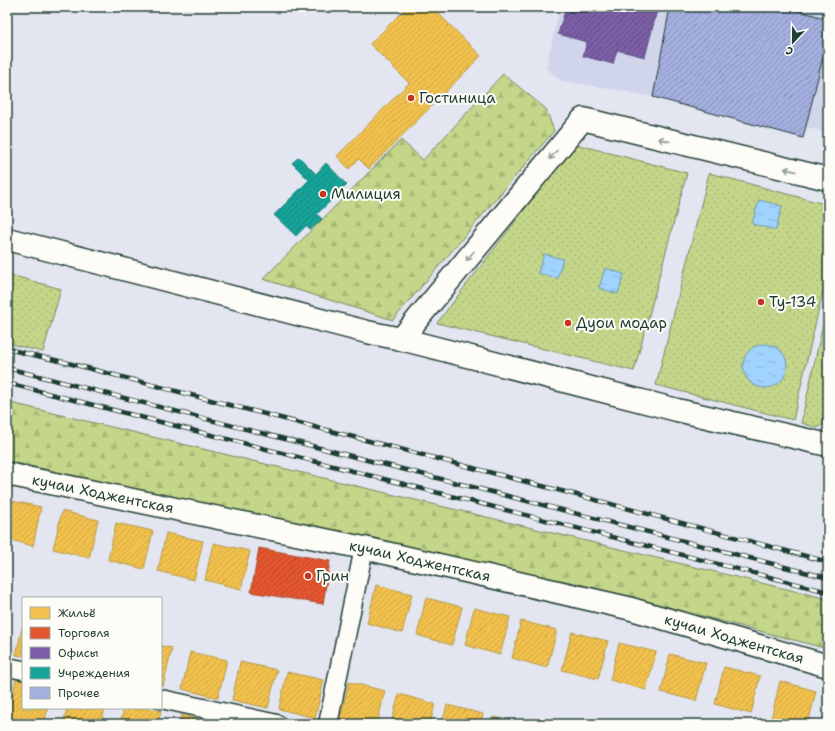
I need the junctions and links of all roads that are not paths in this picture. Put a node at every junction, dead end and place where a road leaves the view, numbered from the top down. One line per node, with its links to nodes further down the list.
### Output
1 (828, 179): 3 (street, one-way to 3)
2 (7, 239): 3 (street)
3 (401, 339): 4 (street)
4 (827, 443)
5 (7, 474): 6 (street, кучаи Ходжентская)
6 (364, 548): 7 (street, кучаи Ходжентская); 12 (street)
7 (828, 666)
8 (7, 667): 9 (street)
9 (22, 670)
10 (162, 699): 11 (street)
11 (277, 724)
12 (328, 724)

